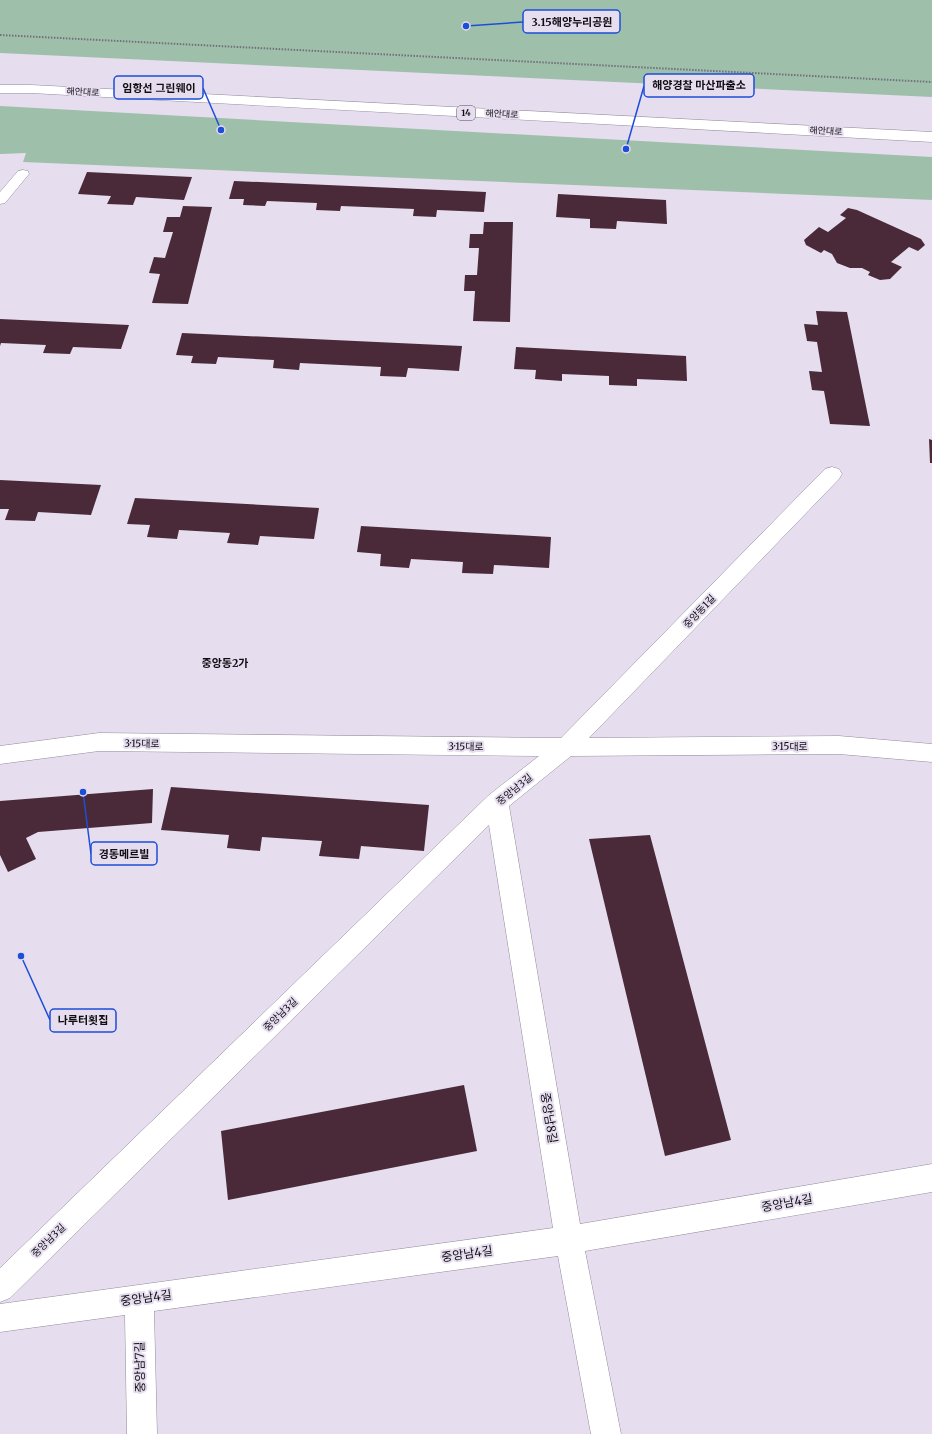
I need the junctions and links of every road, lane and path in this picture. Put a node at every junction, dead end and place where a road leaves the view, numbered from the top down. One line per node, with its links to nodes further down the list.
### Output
1 (0, 35): 2 (path)
2 (932, 82)
3 (0, 89): 4 (street, 해안대로 / 14)
4 (932, 137)
5 (22, 174): 6 (lane)
6 (0, 200)
7 (832, 474): 8 (street, 중앙동1길)
8 (566, 747): 9 (street, 3·15대로); 10 (street, 3·15대로); 11 (street, 중앙남3길)
9 (932, 753)
10 (0, 754)
11 (497, 802): 13 (street, 중앙남8길); 14 (street, 중앙남3길)
12 (932, 1178): 13 (street, 중앙남4길)
13 (569, 1240): 15 (street, 중앙남4길); 18 (street, 중앙남8길)
14 (0, 1288)
15 (139, 1299): 16 (street, 중앙남4길); 17 (street, 중앙남7길)
16 (0, 1318)
17 (142, 1434)
18 (606, 1434)

